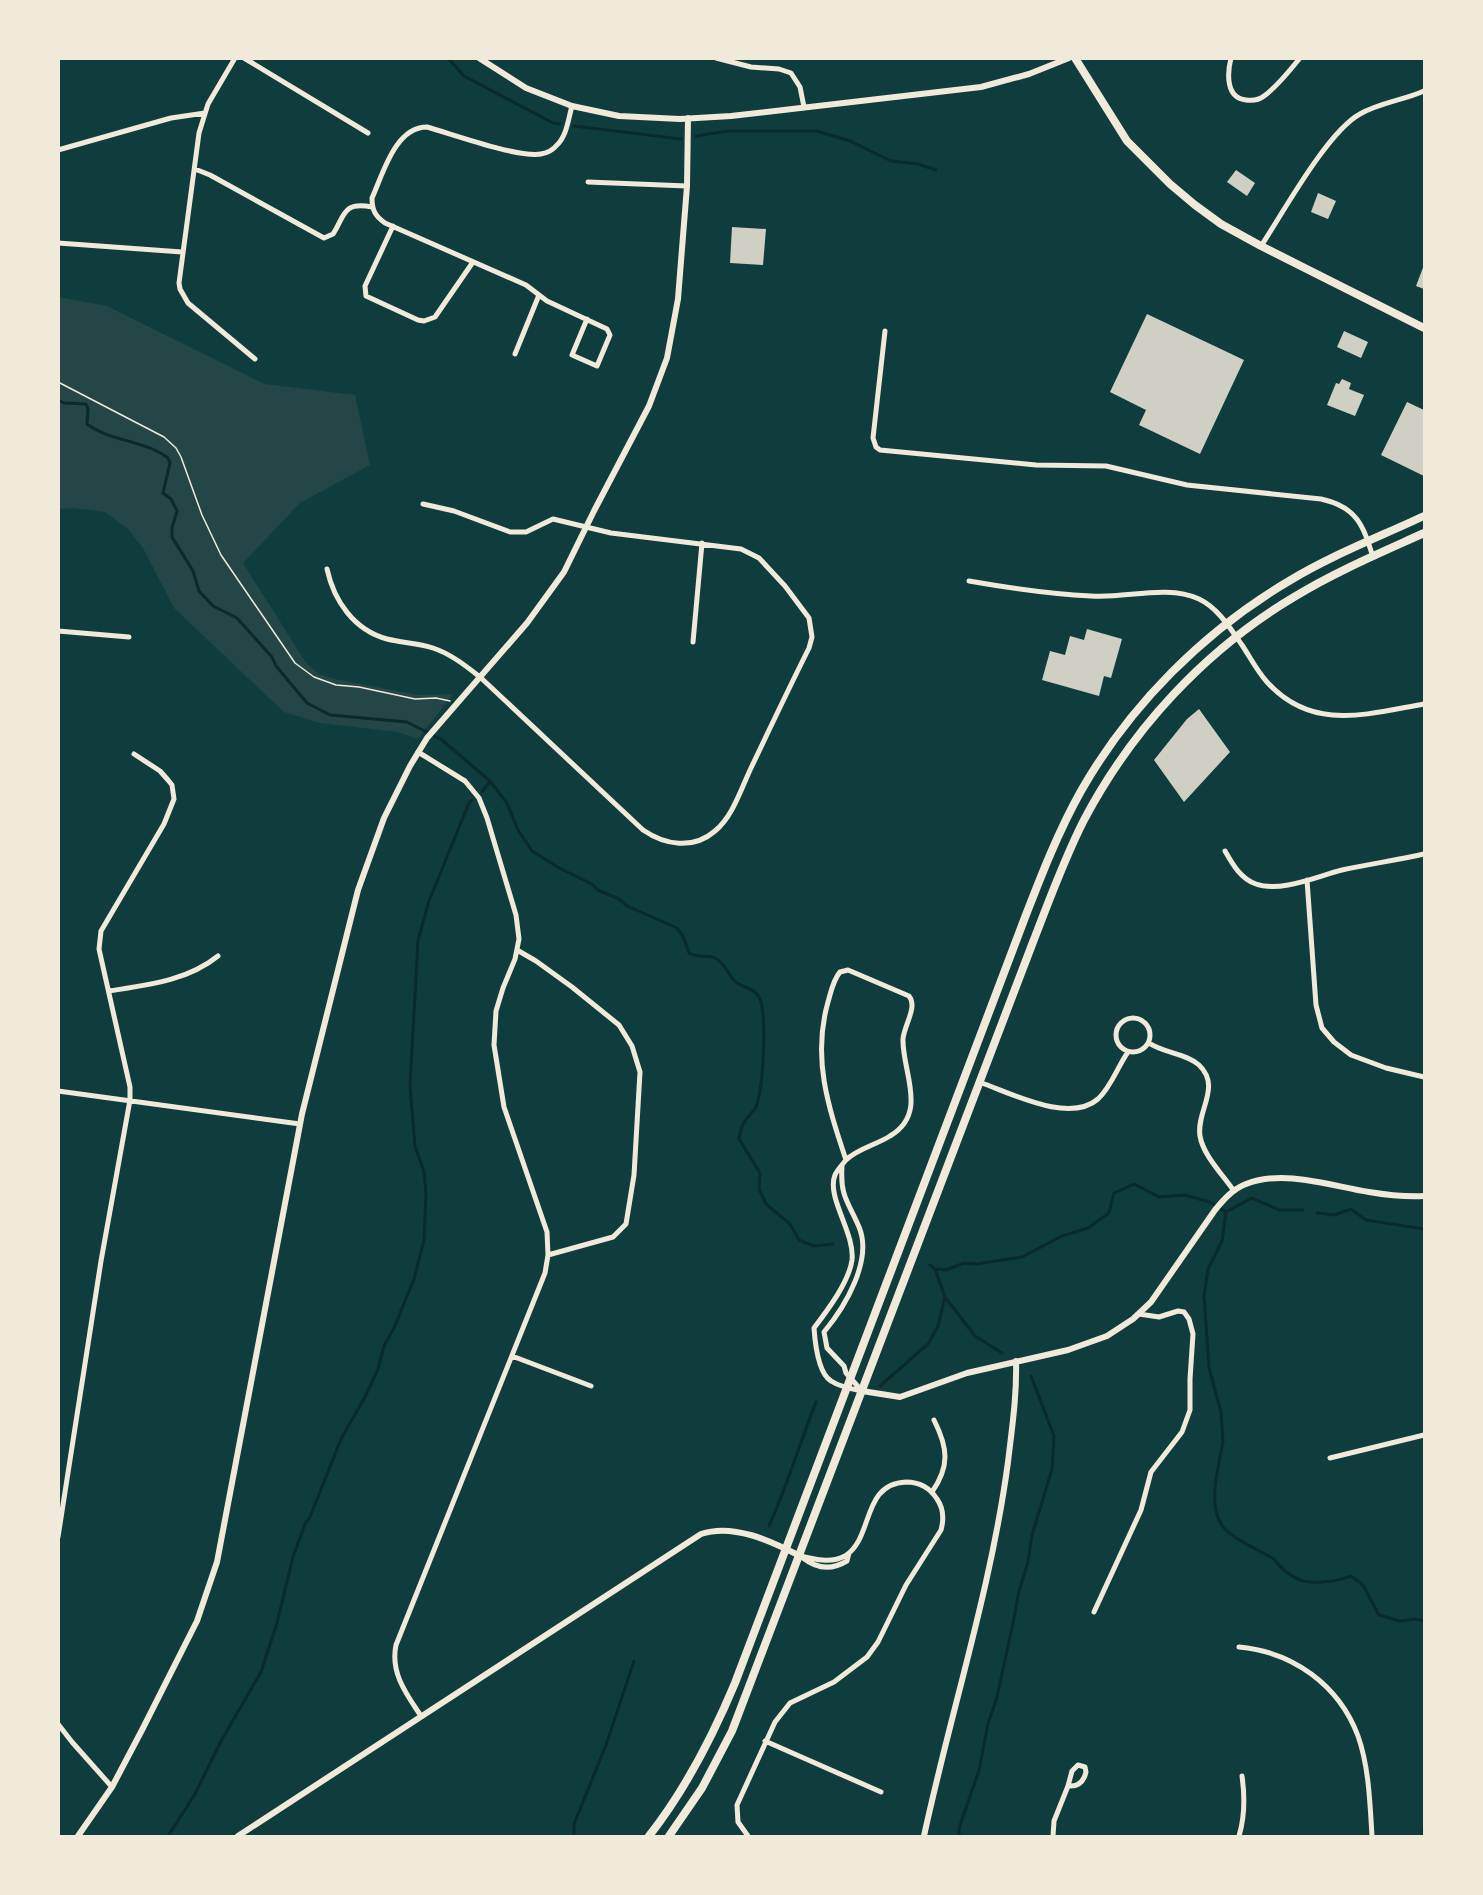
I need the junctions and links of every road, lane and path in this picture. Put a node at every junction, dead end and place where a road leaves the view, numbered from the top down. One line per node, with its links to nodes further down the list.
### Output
1 (235, 58): 12 (street)
2 (244, 58): 14 (street)
3 (479, 58): 10 (street)
4 (716, 58): 11 (street)
5 (1069, 58): 11 (street)
6 (1076, 58): 22 (main road)
7 (1231, 58): 8 (street)
8 (1300, 58)
9 (1425, 90): 22 (street)
10 (572, 106): 13 (street); 19 (street)
11 (804, 107): 13 (street)
12 (205, 113): 15 (street); 16 (street)
13 (688, 118): 18 (street)
14 (368, 133)
15 (58, 150)
16 (195, 169): 19 (street); 23 (street)
17 (588, 182): 18 (street)
18 (687, 186): 34 (street)
19 (372, 207): 20 (street)
20 (393, 226): 24 (street); 24 (street)
21 (58, 243): 23 (street)
22 (1261, 246): 27 (main road)
23 (182, 252): 30 (street)
24 (473, 262): 25 (street)
25 (539, 295): 26 (street); 29 (street)
26 (587, 320): 26 (street)
27 (1425, 328)
28 (885, 331): 36 (street)
29 (515, 354)
30 (255, 359)
31 (58, 382): 47 (path)
32 (423, 504): 34 (street)
33 (1425, 516): 36 (main road)
34 (586, 527): 37 (street); 46 (street)
35 (1425, 533): 38 (main road)
36 (1368, 542): 38 (street); 41 (main road)
37 (702, 543): 45 (street); 46 (street)
38 (1373, 557): 44 (main road)
39 (327, 568): 46 (street)
40 (969, 581): 41 (street)
41 (1227, 624): 44 (street); 71 (main road)
42 (58, 631): 43 (street)
43 (129, 637)
44 (1236, 637): 48 (street); 60 (main road)
45 (693, 642)
46 (480, 677): 47 (street)
47 (457, 704): 49 (street)
48 (1425, 704)
49 (418, 752): 54 (street); 63 (street)
50 (134, 754): 56 (street)
51 (1225, 851): 53 (street)
52 (1425, 854): 53 (street)
53 (1307, 880): 59 (street)
54 (518, 950): 67 (street); 67 (street)
55 (218, 956): 56 (street)
56 (109, 991): 62 (street)
57 (1149, 1043): 58 (street); 58 (street); 65 (street)
58 (1128, 1052): 60 (street)
59 (1425, 1077)
60 (979, 1082): 74 (main road)
61 (58, 1090): 62 (street)
62 (130, 1100): 63 (street); 79 (street)
63 (300, 1124): 89 (street)
64 (846, 1160): 64 (street); 71 (street); 73 (street)
65 (1234, 1191): 66 (street); 68 (street)
66 (1425, 1196)
67 (548, 1255): 69 (street)
68 (1139, 1314): 70 (street); 82 (street)
69 (512, 1356): 72 (street); 84 (street)
70 (1016, 1361): 74 (street); 96 (street)
71 (849, 1377): 73 (main road); 74 (street)
72 (591, 1386)
73 (845, 1388): 74 (street); 80 (main road)
74 (862, 1391): 81 (main road)
75 (934, 1420): 78 (street)
76 (1425, 1435): 77 (street)
77 (1330, 1458)
78 (932, 1492): 81 (street); 86 (street)
79 (58, 1538)
80 (785, 1548): 81 (street); 84 (street); 93 (main road)
81 (800, 1556): 94 (main road)
82 (1094, 1612)
83 (1239, 1647): 99 (street)
84 (421, 1716): 92 (street)
85 (58, 1724): 89 (street)
86 (765, 1741): 90 (street); 95 (street)
87 (1242, 1776): 98 (street)
88 (1068, 1786): 97 (street)
89 (112, 1787): 91 (street)
90 (881, 1792)
91 (78, 1836)
92 (238, 1836)
93 (649, 1836)
94 (669, 1836)
95 (748, 1836)
96 (924, 1836)
97 (1053, 1836)
98 (1239, 1836)
99 (1372, 1836)

